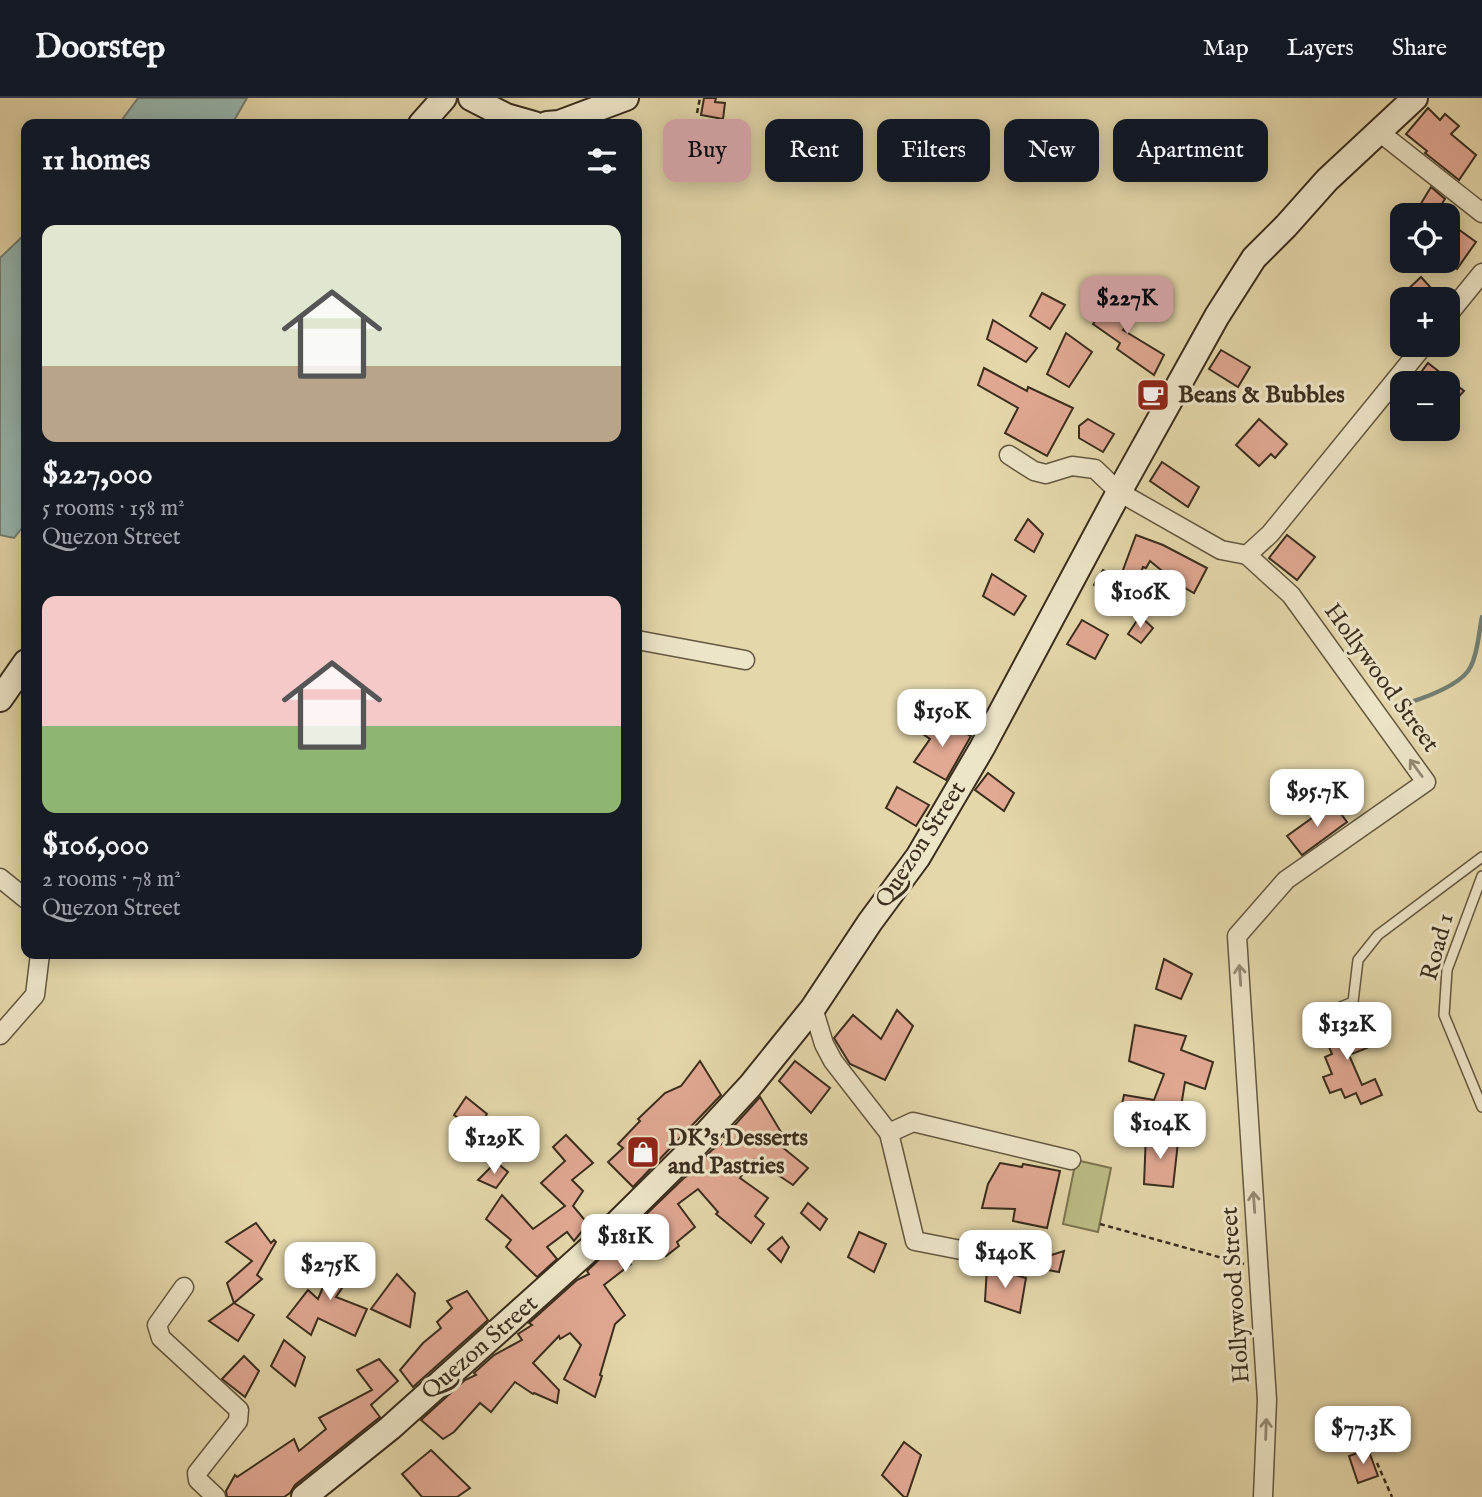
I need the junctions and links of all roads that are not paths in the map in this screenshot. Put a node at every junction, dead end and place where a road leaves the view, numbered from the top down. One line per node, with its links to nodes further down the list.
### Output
1 (444, 98): 5 (street)
2 (471, 98): 6 (street)
3 (626, 98): 7 (street)
4 (1415, 98): 8 (street, Quezon Street)
5 (425, 119)
6 (516, 119)
7 (570, 119)
8 (1378, 131): 9 (street); 14 (street, Quezon Street)
9 (1482, 213)
10 (1482, 272): 11 (street)
11 (1460, 300)
12 (1414, 357): 15 (street)
13 (1009, 455): 14 (street)
14 (1119, 492): 15 (street); 25 (street, Quezon Street)
15 (1247, 555): 35 (street, Hollywood Street, one-way to 15)
16 (642, 640): 17 (street)
17 (745, 660)
18 (21, 669): 19 (street)
19 (0, 699)
20 (1482, 857): 26 (lane)
21 (1482, 876): 28 (lane, Road 1)
22 (0, 878): 23 (street)
23 (21, 895)
24 (39, 959): 27 (street)
25 (813, 1007): 29 (street); 34 (street, Quezon Street)
26 (1326, 1013)
27 (0, 1035)
28 (1482, 1107)
29 (889, 1133): 30 (street); 31 (street)
30 (1071, 1160)
31 (1002, 1258)
32 (184, 1287): 33 (street)
33 (216, 1497)
34 (304, 1497)
35 (1263, 1497)

